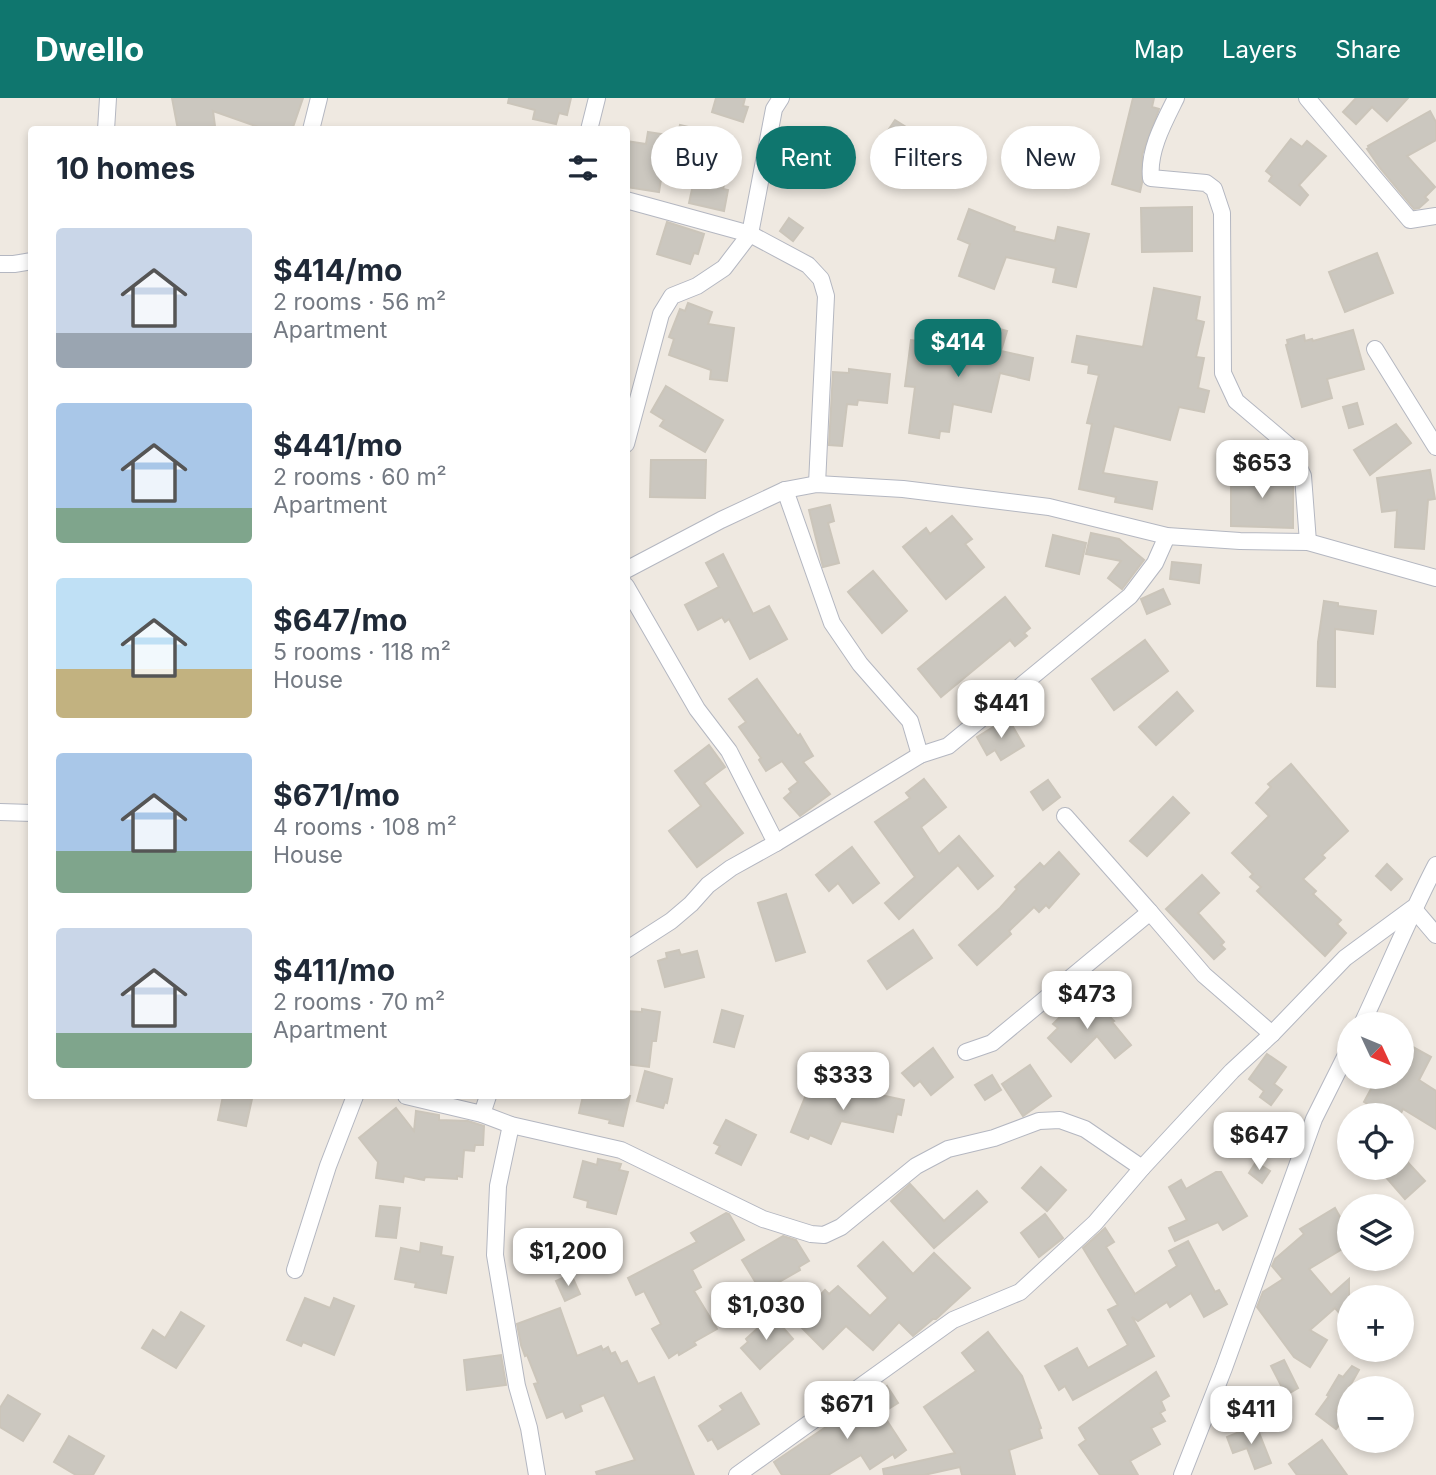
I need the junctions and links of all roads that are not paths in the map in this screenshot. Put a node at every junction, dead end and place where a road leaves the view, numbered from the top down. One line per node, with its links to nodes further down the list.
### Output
1 (108, 98): 7 (street)
2 (319, 98): 8 (street)
3 (597, 98): 9 (street)
4 (781, 98): 12 (street)
5 (1176, 98): 21 (street)
6 (1307, 98): 11 (street)
7 (106, 126)
8 (312, 126)
9 (590, 126)
10 (630, 201): 12 (street)
11 (1436, 216)
12 (750, 234): 16 (street); 18 (street)
13 (28, 262): 14 (street)
14 (0, 264)
15 (1375, 349): 17 (street)
16 (630, 429)
17 (1436, 447)
18 (817, 484): 19 (street); 20 (street)
19 (785, 490): 22 (street); 25 (street)
20 (1167, 536): 21 (street); 25 (street)
21 (1308, 542): 23 (street)
22 (630, 568)
23 (1436, 578)
24 (630, 593): 29 (street)
25 (920, 754): 29 (street)
26 (0, 812): 27 (street)
27 (28, 813)
28 (1065, 816): 32 (street)
29 (776, 842): 34 (street)
30 (1436, 865): 31 (street)
31 (1413, 908): 33 (street); 35 (street); 36 (street)
32 (1150, 912): 36 (street); 37 (street)
33 (1436, 936)
34 (630, 947)
35 (1368, 1012)
36 (1272, 1034): 44 (street)
37 (966, 1052)
38 (1337, 1073): 48 (street)
39 (354, 1099): 45 (street)
40 (419, 1099): 42 (street)
41 (487, 1099): 42 (street)
42 (482, 1114): 43 (street)
43 (511, 1125): 44 (street); 46 (street)
44 (1142, 1168): 47 (street)
45 (295, 1270)
46 (537, 1475)
47 (737, 1475)
48 (1182, 1475)

